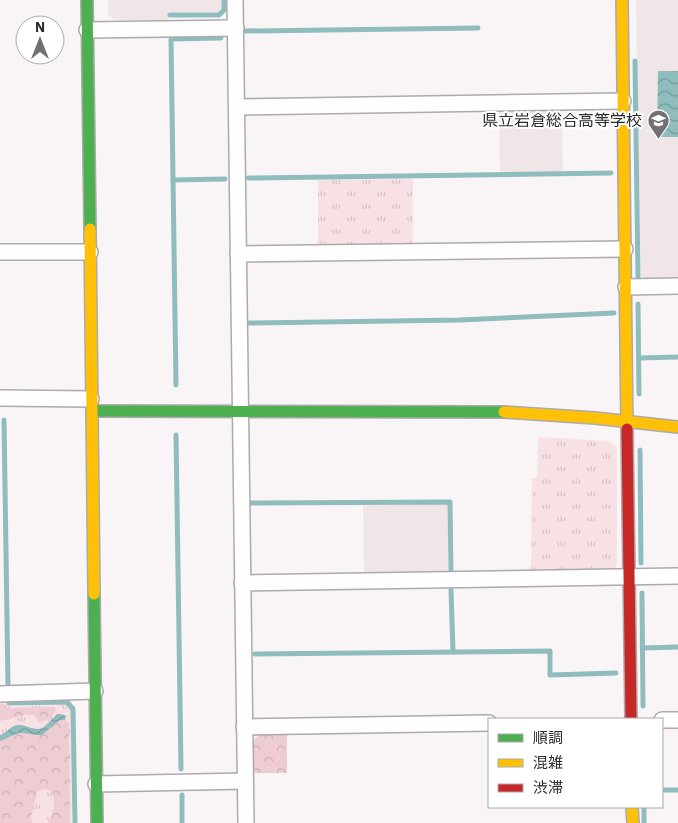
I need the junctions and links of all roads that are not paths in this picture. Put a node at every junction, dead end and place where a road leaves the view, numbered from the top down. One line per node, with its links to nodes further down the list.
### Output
1 (87, 0): 5 (street)
2 (235, 0): 4 (street)
3 (622, 0): 6 (street)
4 (236, 28): 5 (street); 7 (street)
5 (87, 30): 10 (street)
6 (624, 101): 7 (street); 8 (street)
7 (236, 107): 11 (street)
8 (625, 249): 11 (street); 13 (street)
9 (0, 252): 10 (street)
10 (90, 252): 15 (street)
11 (238, 254): 16 (street)
12 (678, 286): 13 (street)
13 (626, 287): 17 (street)
14 (0, 398): 15 (street)
15 (91, 405): 16 (street); 22 (street)
16 (240, 411): 17 (street); 21 (street)
17 (628, 421): 18 (street); 20 (street)
18 (678, 427)
19 (678, 576): 20 (street)
20 (630, 577): 21 (street); 24 (street)
21 (242, 583): 28 (street)
22 (95, 691): 23 (street); 30 (street)
23 (0, 694)
24 (631, 718)
25 (663, 720): 26 (street)
26 (678, 720)
27 (488, 723): 28 (street)
28 (244, 727): 29 (street)
29 (245, 781): 30 (street); 33 (street)
30 (96, 784): 32 (street)
31 (632, 808): 34 (street)
32 (97, 823)
33 (246, 823)
34 (632, 823)

